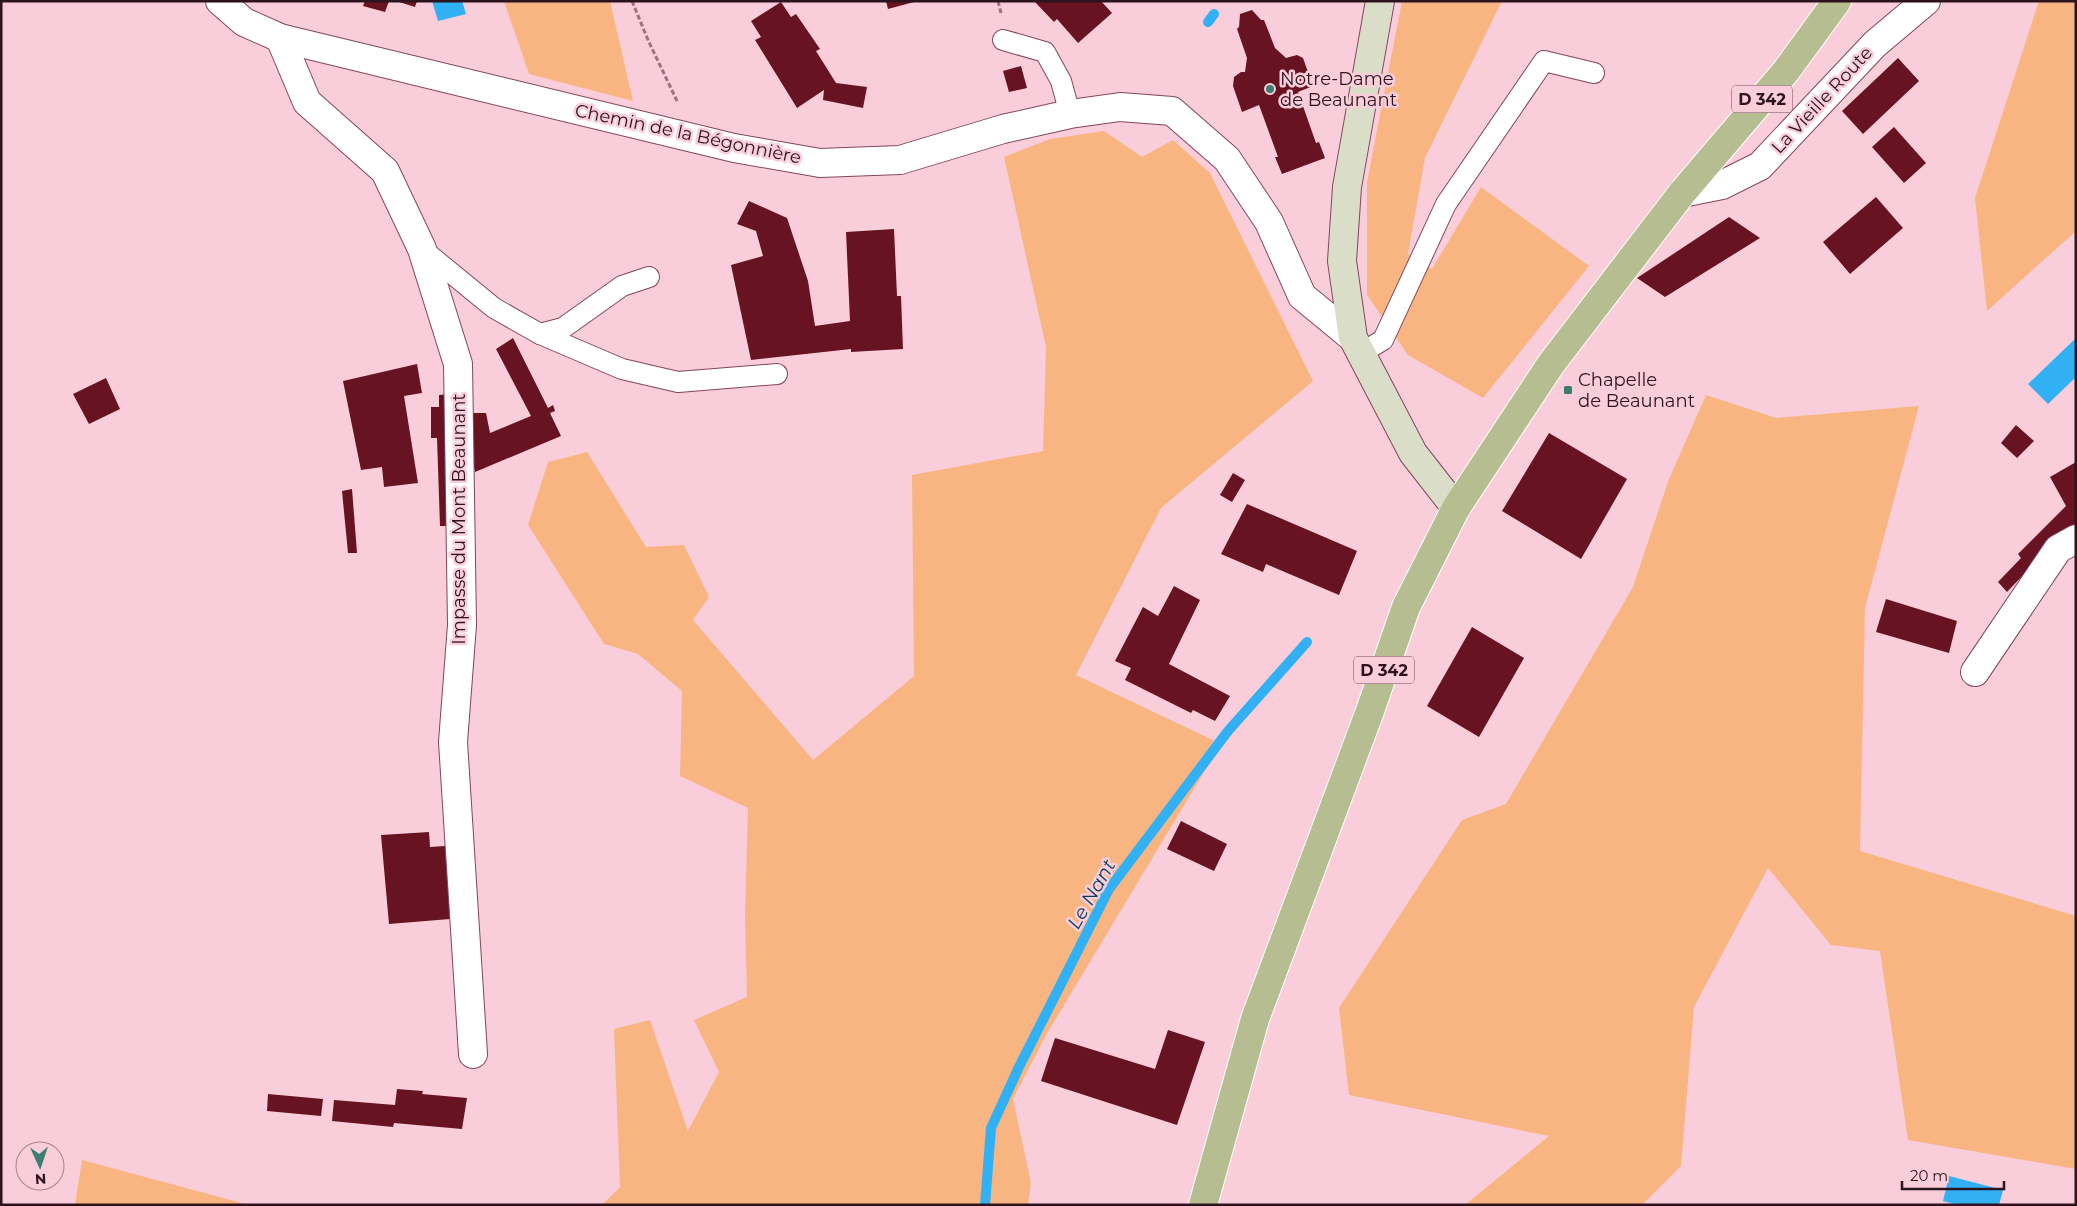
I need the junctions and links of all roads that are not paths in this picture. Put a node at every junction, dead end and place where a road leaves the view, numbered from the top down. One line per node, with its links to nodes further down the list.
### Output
1 (220, 1): 5 (street, Chemin de la Bégonnière)
2 (1380, 1): 13 (street)
3 (1837, 1): 9 (main road, D 342)
4 (1926, 1): 9 (street, La Vieille Route)
5 (280, 38): 8 (street, Chemin de la Bégonnière); 10 (street, Impasse du Mont Beaunant)
6 (1003, 40): 8 (lane)
7 (1594, 73): 13 (lane)
8 (1070, 114): 13 (street, Chemin de la Bégonnière)
9 (1682, 193): 15 (main road, D 342)
10 (422, 249): 12 (lane); 18 (street, Impasse du Mont Beaunant)
11 (649, 277): 12 (lane)
12 (540, 334): 14 (lane)
13 (1357, 346): 15 (street)
14 (777, 374)
15 (1456, 508): 19 (main road, D 342)
16 (2076, 539): 17 (street)
17 (1976, 672)
18 (473, 1054)
19 (1203, 1205)

